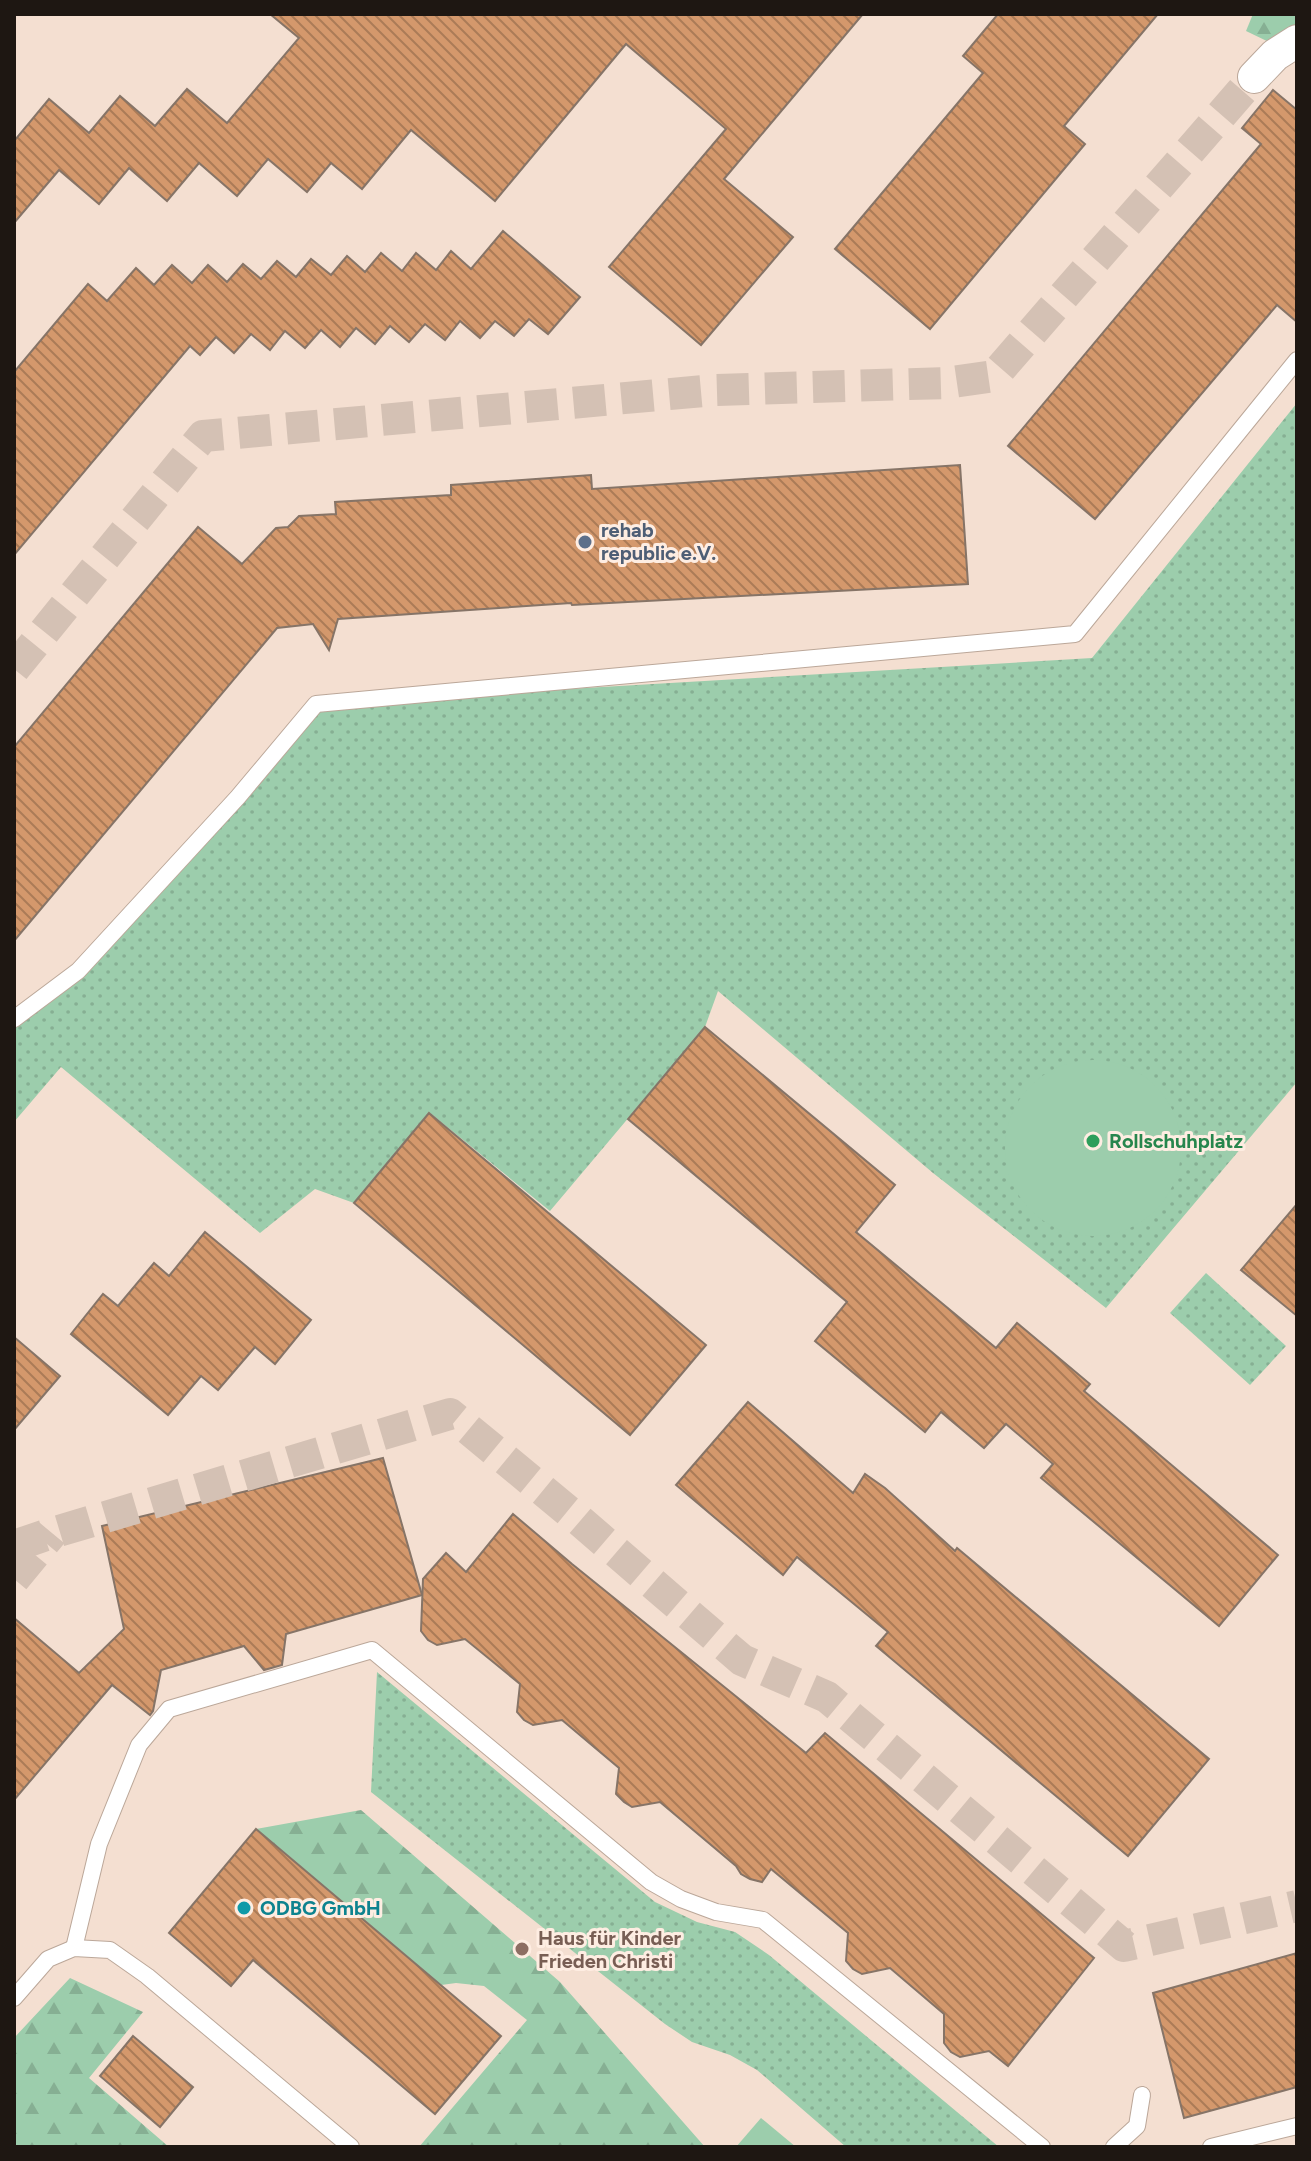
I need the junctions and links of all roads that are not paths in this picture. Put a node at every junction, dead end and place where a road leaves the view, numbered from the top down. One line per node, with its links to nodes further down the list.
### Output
1 (1297, 41): 2 (street)
2 (1254, 77)
3 (1297, 360): 4 (lane)
4 (14, 1019)
5 (74, 1948): 6 (lane); 9 (lane); 10 (lane)
6 (14, 1998)
7 (1142, 2095): 11 (lane)
8 (1297, 2126): 12 (lane)
9 (351, 2147)
10 (1042, 2147)
11 (1114, 2147)
12 (1211, 2147)

